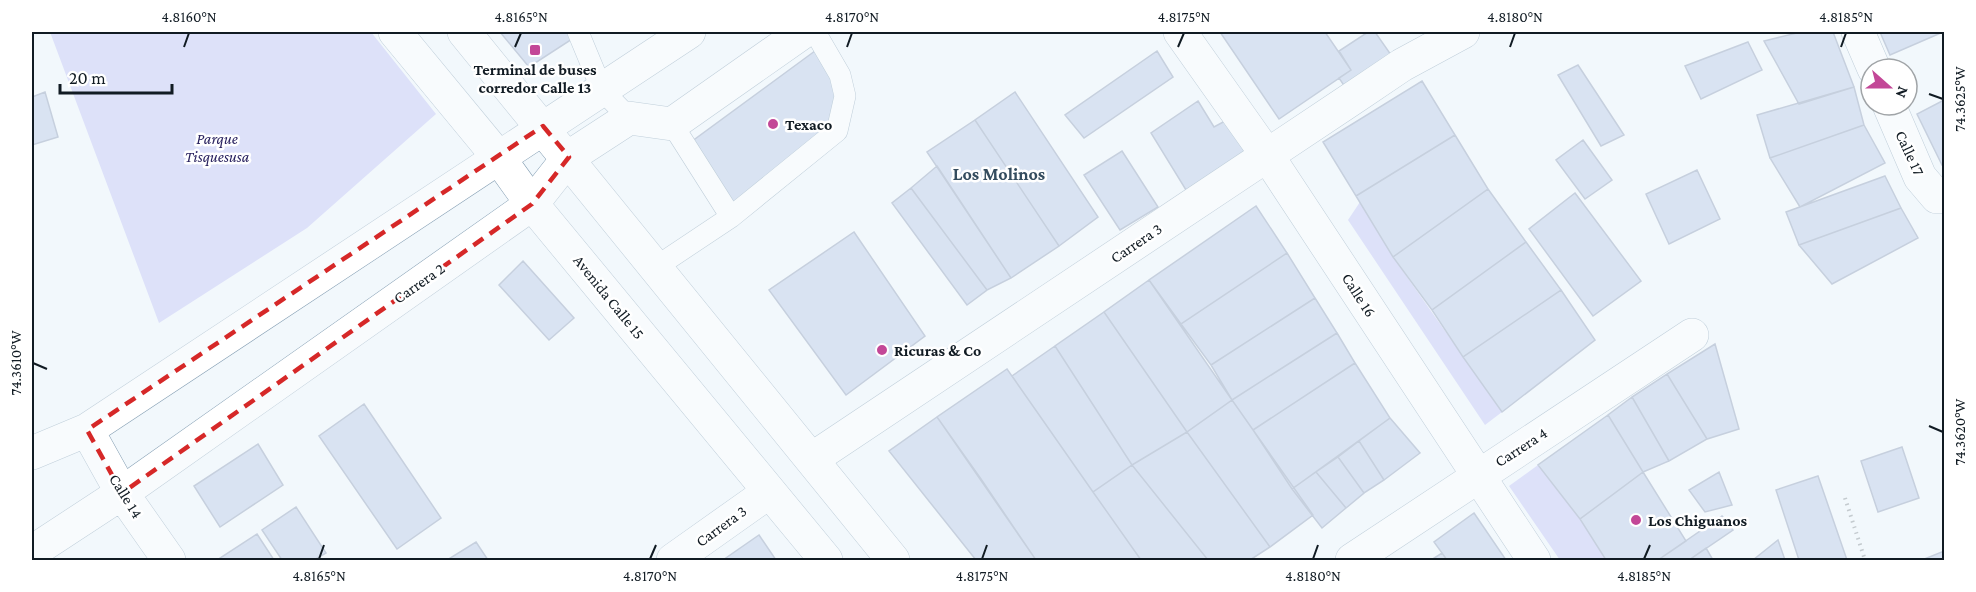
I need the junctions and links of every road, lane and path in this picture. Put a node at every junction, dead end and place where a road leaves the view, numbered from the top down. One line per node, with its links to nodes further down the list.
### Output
1 (395, 32): 18 (street, Avenida Calle 15)
2 (464, 32): 15 (street)
3 (578, 32): 11 (lane)
4 (690, 32): 11 (street)
5 (803, 32): 14 (street)
6 (815, 32): 21 (lane)
7 (1180, 32): 16 (street, Calle 16)
8 (1463, 32): 16 (street, Carrera 3)
9 (1858, 32): 10 (street)
10 (1869, 57)
11 (602, 90): 13 (lane); 15 (street)
12 (1894, 117): 19 (street, Calle 17)
13 (629, 118): 14 (street); 17 (street, Carrera 2)
14 (672, 124): 21 (lane)
15 (543, 126): 17 (street); 18 (street)
16 (1267, 155): 26 (street, Carrera 3); 27 (street, Calle 16)
17 (568, 157): 20 (street, Carrera 2); 22 (street)
18 (499, 158): 20 (street, Avenida Calle 15); 24 (street)
19 (1940, 197)
20 (531, 204): 28 (street, Avenida Calle 15); 29 (street, Carrera 2)
21 (730, 217): 22 (lane)
22 (656, 267): 26 (street)
23 (1692, 335): 27 (street, Carrera 4)
24 (87, 430): 25 (street); 29 (street, Calle 14)
25 (32, 453)
26 (812, 459): 35 (street)
27 (1478, 475): 36 (street, Carrera 4); 37 (street, Calle 16)
28 (769, 492): 33 (street, Carrera 3); 34 (street, Avenida Calle 15)
29 (122, 493): 31 (street, Carrera 2); 32 (street, Calle 14)
30 (1845, 498): 38 (path)
31 (32, 552)
32 (169, 561)
33 (673, 561)
34 (826, 561)
35 (893, 561)
36 (1352, 561)
37 (1534, 561)
38 (1865, 561)

